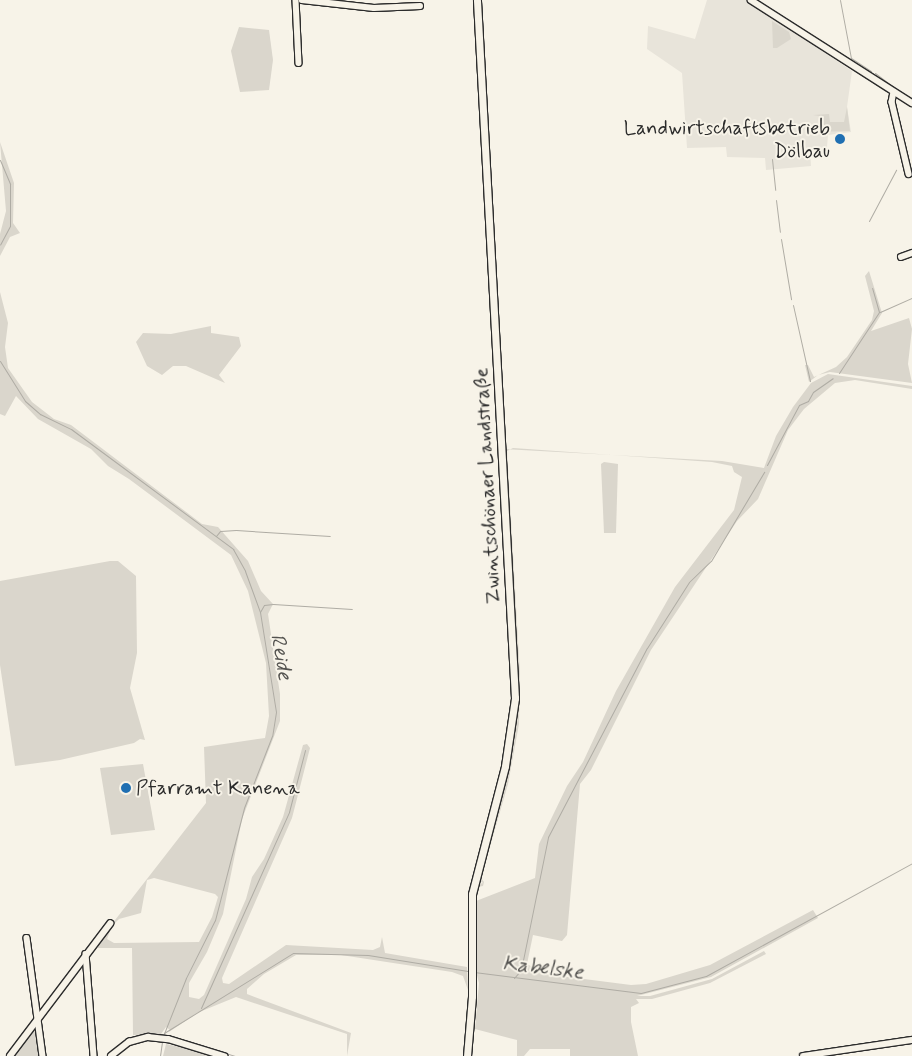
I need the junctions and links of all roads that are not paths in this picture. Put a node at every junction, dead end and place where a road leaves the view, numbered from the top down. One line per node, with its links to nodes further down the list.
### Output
1 (296, 0): 8 (street)
2 (302, 0): 7 (street)
3 (373, 0): 7 (street)
4 (477, 0): 24 (main road, Zwintschönaer Landstraße)
5 (751, 0): 9 (street)
6 (420, 6): 7 (street)
7 (374, 8)
8 (299, 63)
9 (894, 92): 10 (street); 11 (street)
10 (912, 103)
11 (909, 174)
12 (912, 253): 13 (street)
13 (901, 257)
14 (110, 924): 16 (street)
15 (27, 938): 17 (street)
16 (86, 954): 17 (street); 21 (street)
17 (38, 1019): 19 (street); 20 (street)
18 (909, 1040): 25 (street)
19 (10, 1056)
20 (43, 1056)
21 (94, 1056)
22 (111, 1056): 23 (street)
23 (224, 1056)
24 (467, 1056)
25 (803, 1056)

